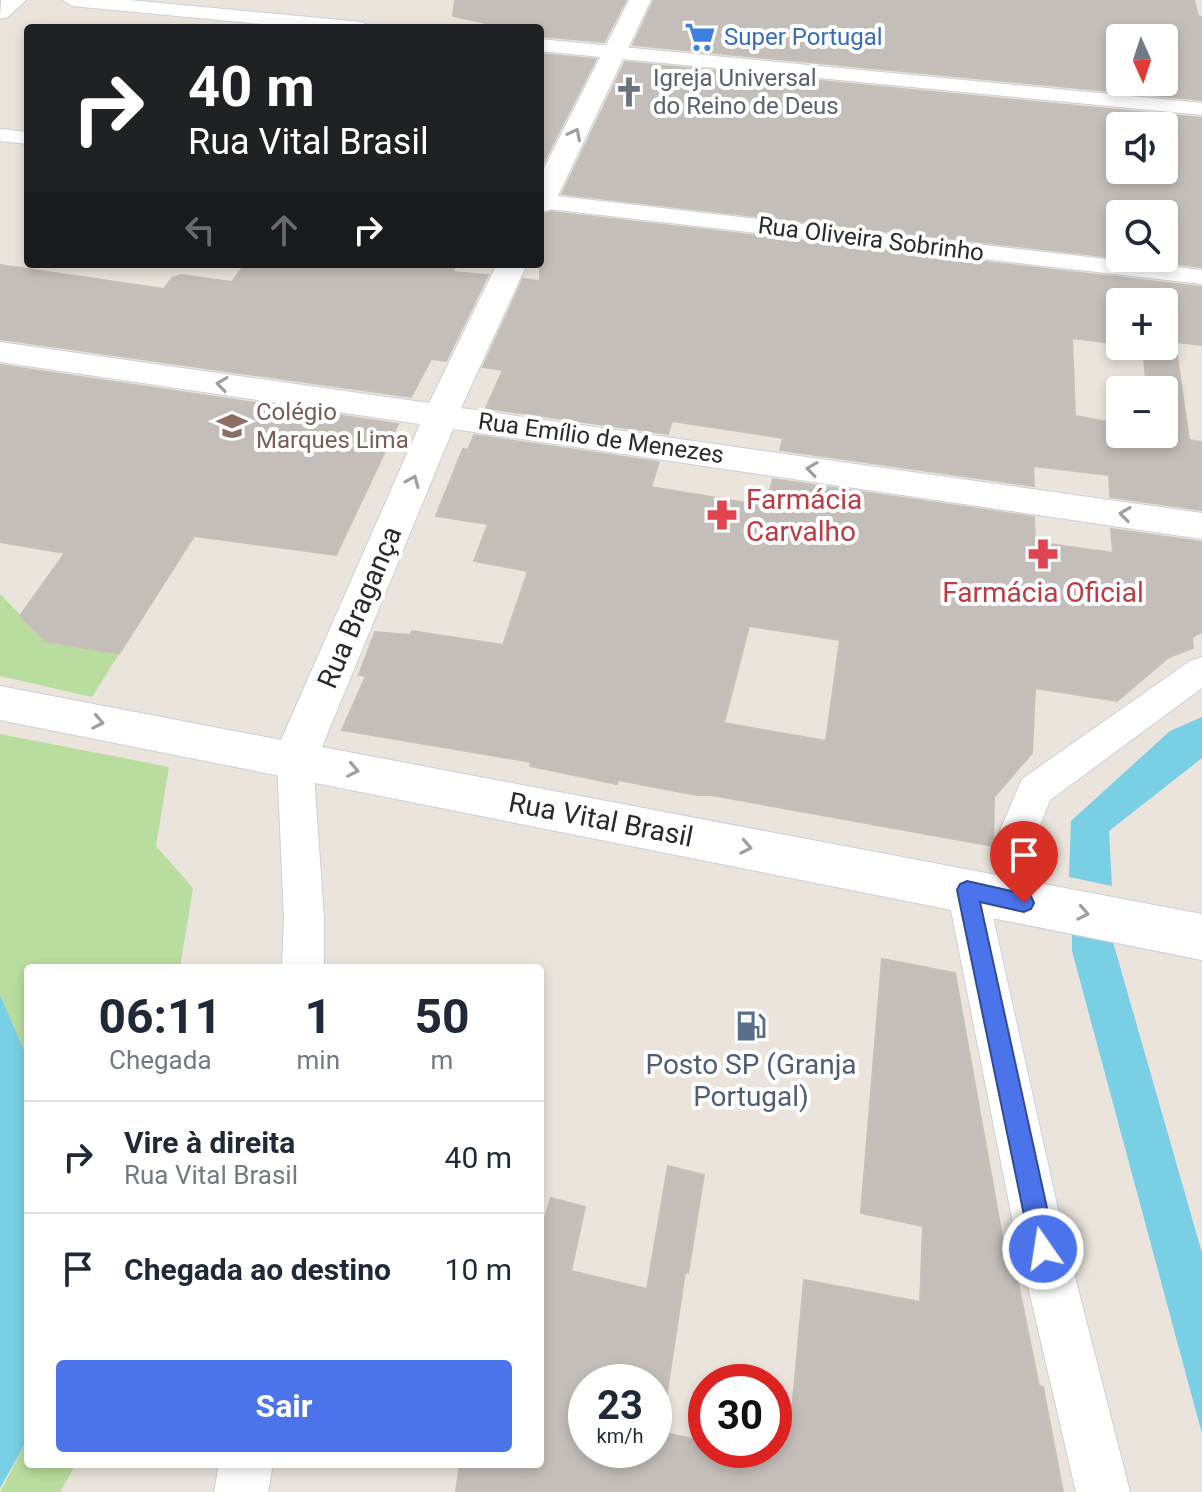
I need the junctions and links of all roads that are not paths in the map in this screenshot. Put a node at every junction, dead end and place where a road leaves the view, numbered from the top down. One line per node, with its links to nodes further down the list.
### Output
1 (15, 0): 4 (street)
2 (72, 0): 5 (street)
3 (640, 0): 7 (street)
4 (0, 12)
5 (321, 24)
6 (544, 45): 7 (street)
7 (616, 52): 8 (street); 11 (street, one-way to 7)
8 (1202, 109)
9 (0, 135): 10 (street)
10 (24, 138)
11 (544, 194)
12 (544, 202): 14 (street, Rua Oliveira Sobrinho)
13 (510, 268): 16 (street, Rua Bragança)
14 (1202, 277)
15 (0, 352): 16 (street, Rua Emílio de Menezes, one-way to 15)
16 (441, 415): 17 (street, Rua Emílio de Menezes, one-way to 16); 20 (street, Rua Bragança, one-way to 16)
17 (1202, 526)
18 (1202, 670): 22 (street)
19 (11, 705): 20 (street, Rua Vital Brasil, one-way to 20)
20 (295, 759): 21 (street, Rua Vital Brasil, one-way to 21); 24 (street, Rua Bragança)
21 (967, 890): 22 (street, Rua Vital Brasil); 27 (street)
22 (1024, 903): 23 (street, Rua Vital Brasil, one-way to 23)
23 (1202, 937)
24 (303, 964)
25 (245, 1468): 26 (street)
26 (241, 1492)
27 (1103, 1492)

